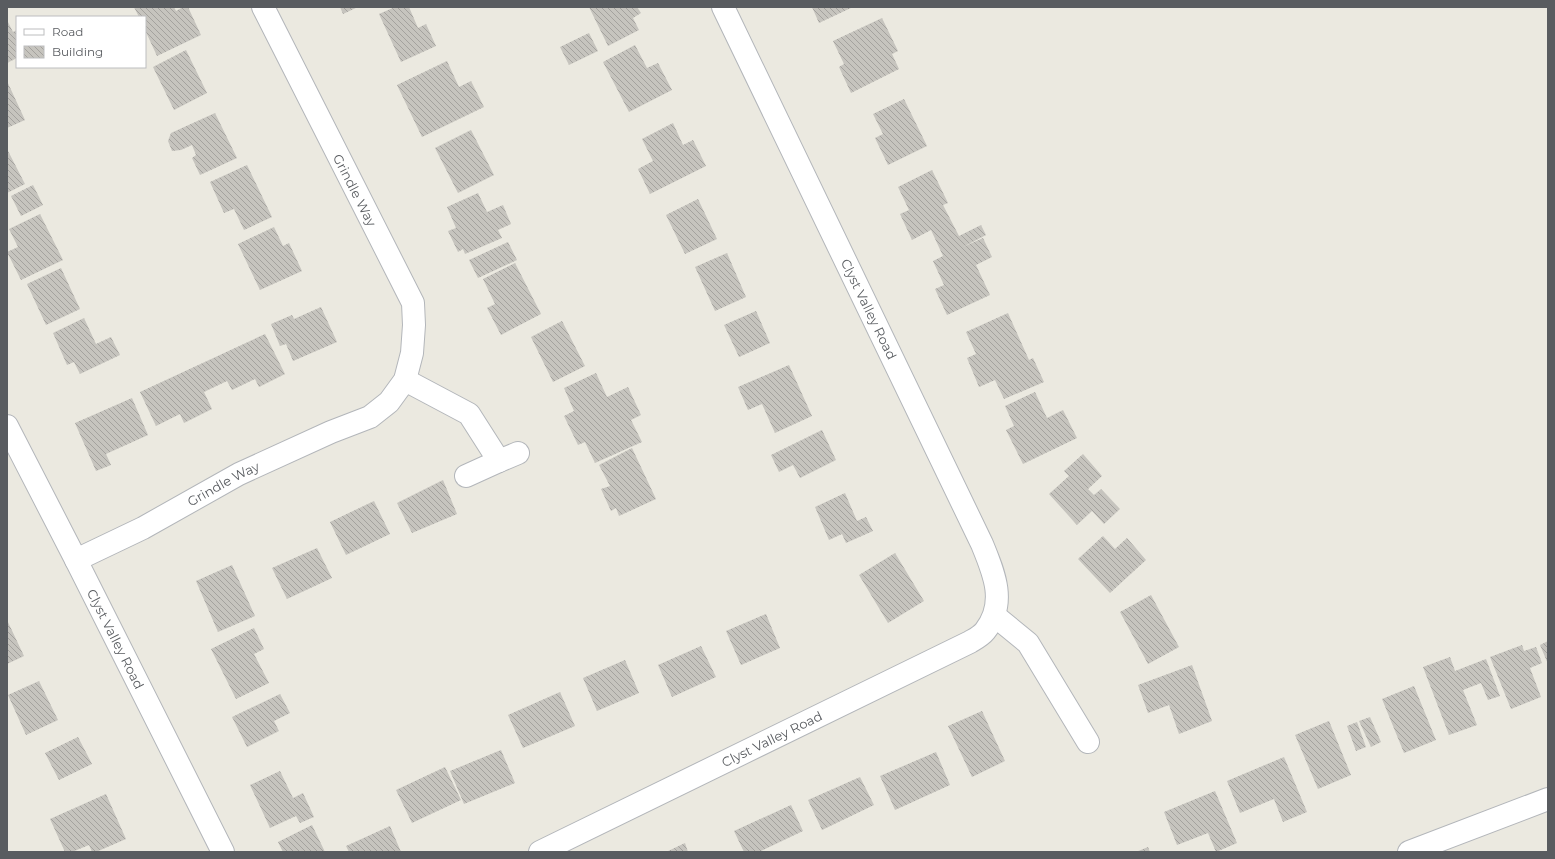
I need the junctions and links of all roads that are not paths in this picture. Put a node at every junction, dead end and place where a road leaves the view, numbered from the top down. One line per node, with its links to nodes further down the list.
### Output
1 (263, 7): 3 (street, Grindle Way)
2 (723, 7): 9 (street, Clyst Valley Road)
3 (404, 380): 6 (street); 8 (street, Grindle Way)
4 (7, 426): 8 (street, Clyst Valley Road)
5 (518, 453): 6 (street)
6 (499, 461): 7 (street)
7 (466, 476)
8 (76, 560): 13 (street, Clyst Valley Road)
9 (995, 616): 10 (street); 12 (street, Clyst Valley Road)
10 (1088, 742)
11 (1548, 799): 14 (street)
12 (553, 849)
13 (223, 852)
14 (1409, 852)

